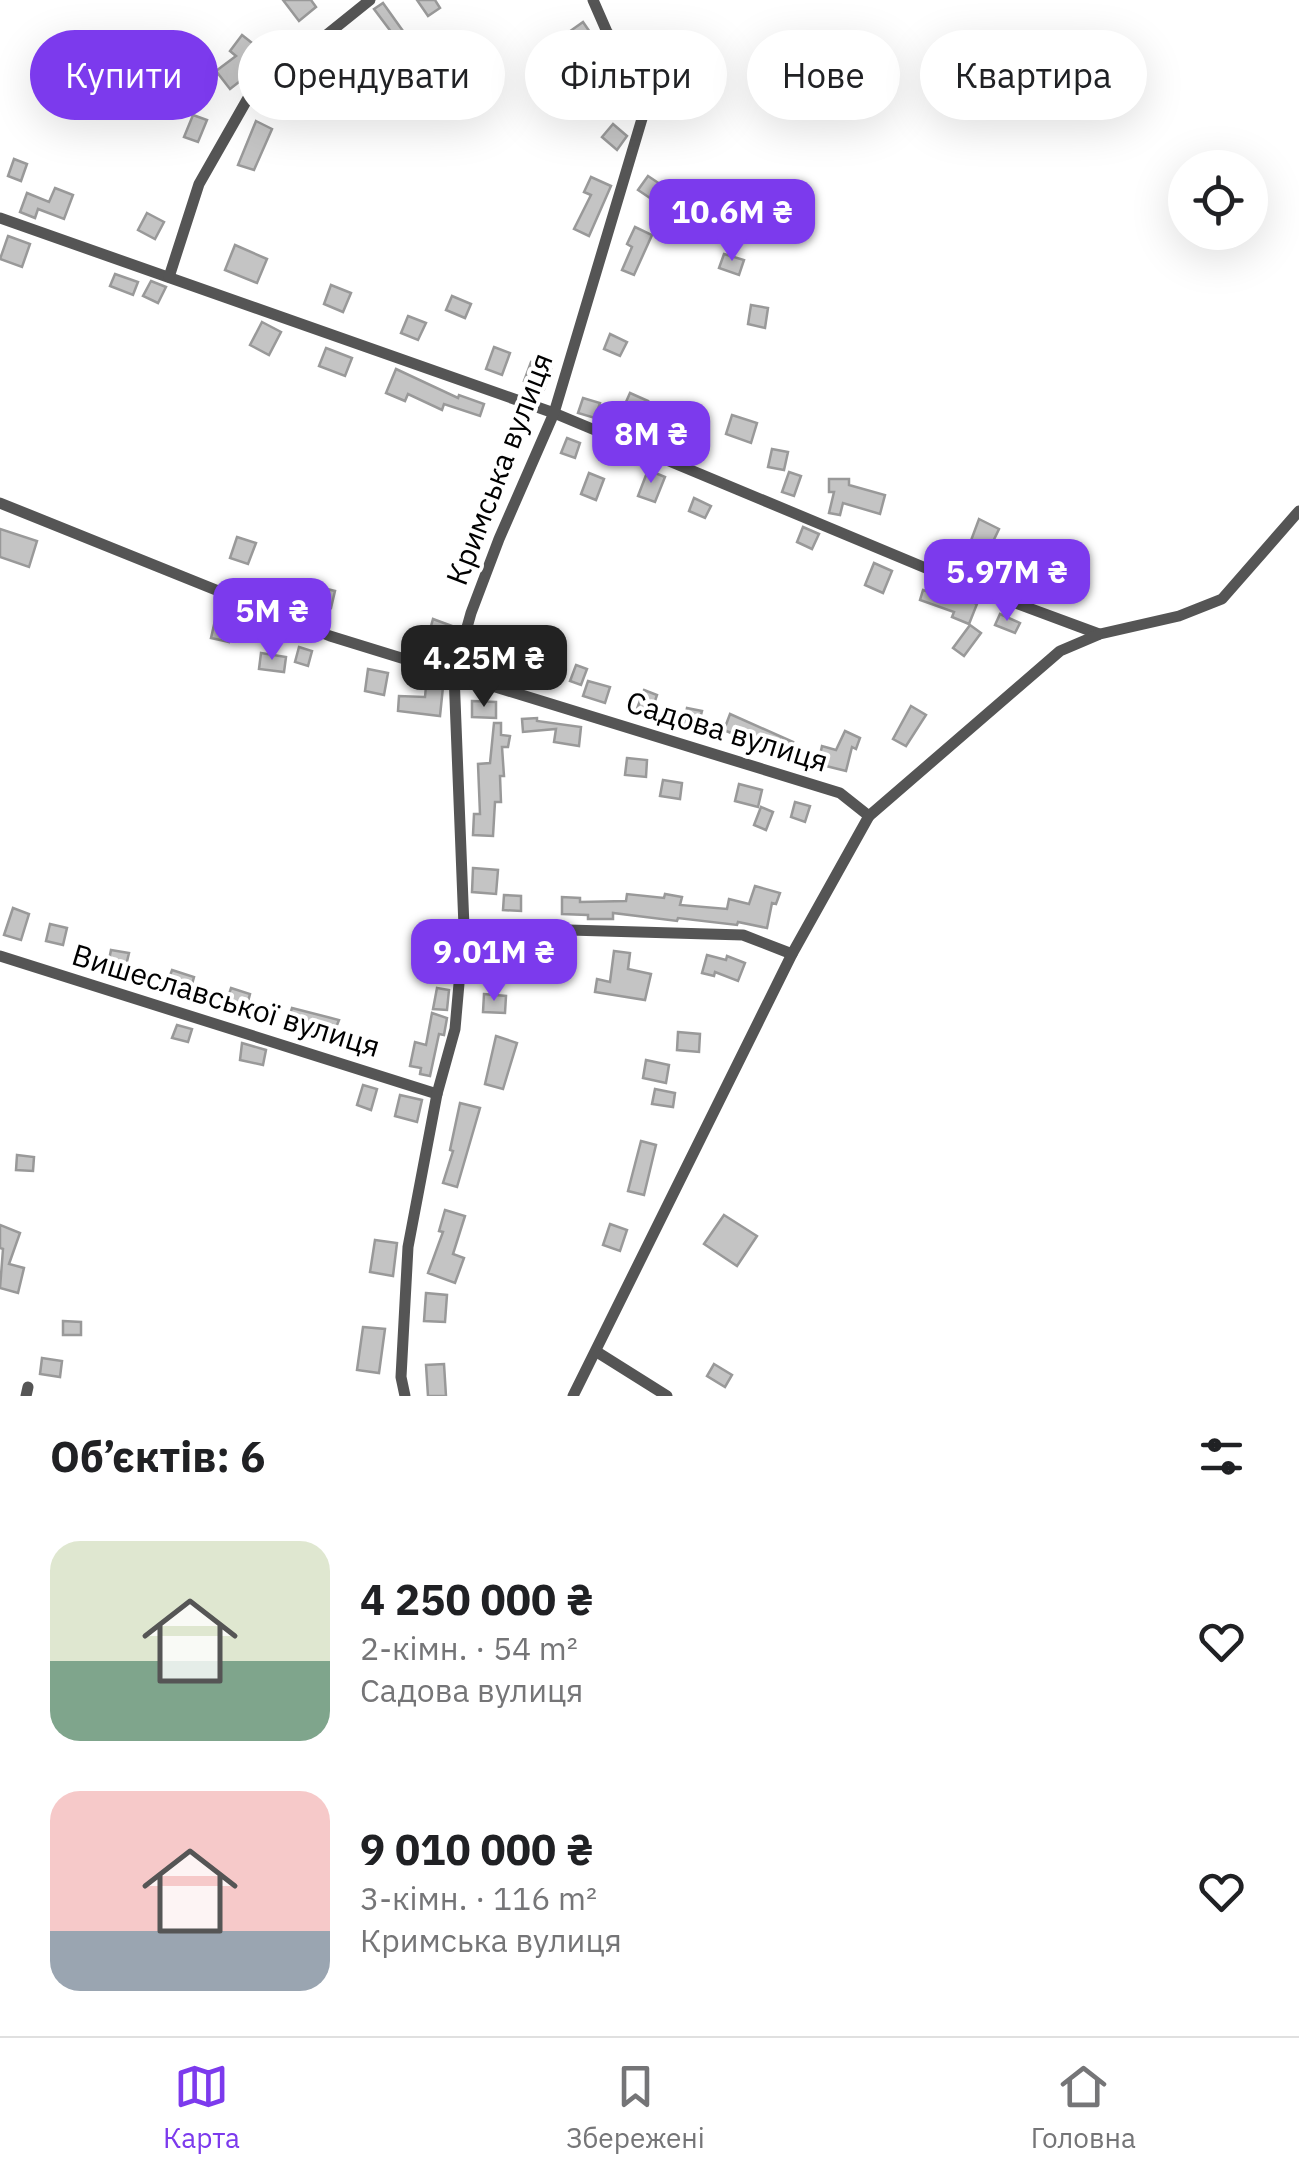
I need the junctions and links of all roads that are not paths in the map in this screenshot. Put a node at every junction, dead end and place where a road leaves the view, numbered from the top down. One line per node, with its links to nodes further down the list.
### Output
1 (370, 0): 4 (street)
2 (593, 0): 5 (street, Кримська вулиця)
3 (0, 218): 4 (street)
4 (169, 277): 5 (street)
5 (554, 413): 8 (street); 9 (street, Кримська вулиця)
6 (0, 503): 9 (street, Садова вулиця)
7 (1299, 510): 8 (street)
8 (1100, 634): 10 (street)
9 (454, 674): 10 (street, Садова вулиця); 11 (street, Кримська вулиця)
10 (869, 816): 12 (street)
11 (464, 928): 12 (street); 14 (street, Кримська вулиця)
12 (792, 954): 15 (street)
13 (0, 956): 14 (street, Вишеславської вулиця)
14 (437, 1094): 16 (street, Кримська вулиця)
15 (596, 1352): 17 (street); 18 (street)
16 (405, 1396)
17 (573, 1396)
18 (667, 1396)

